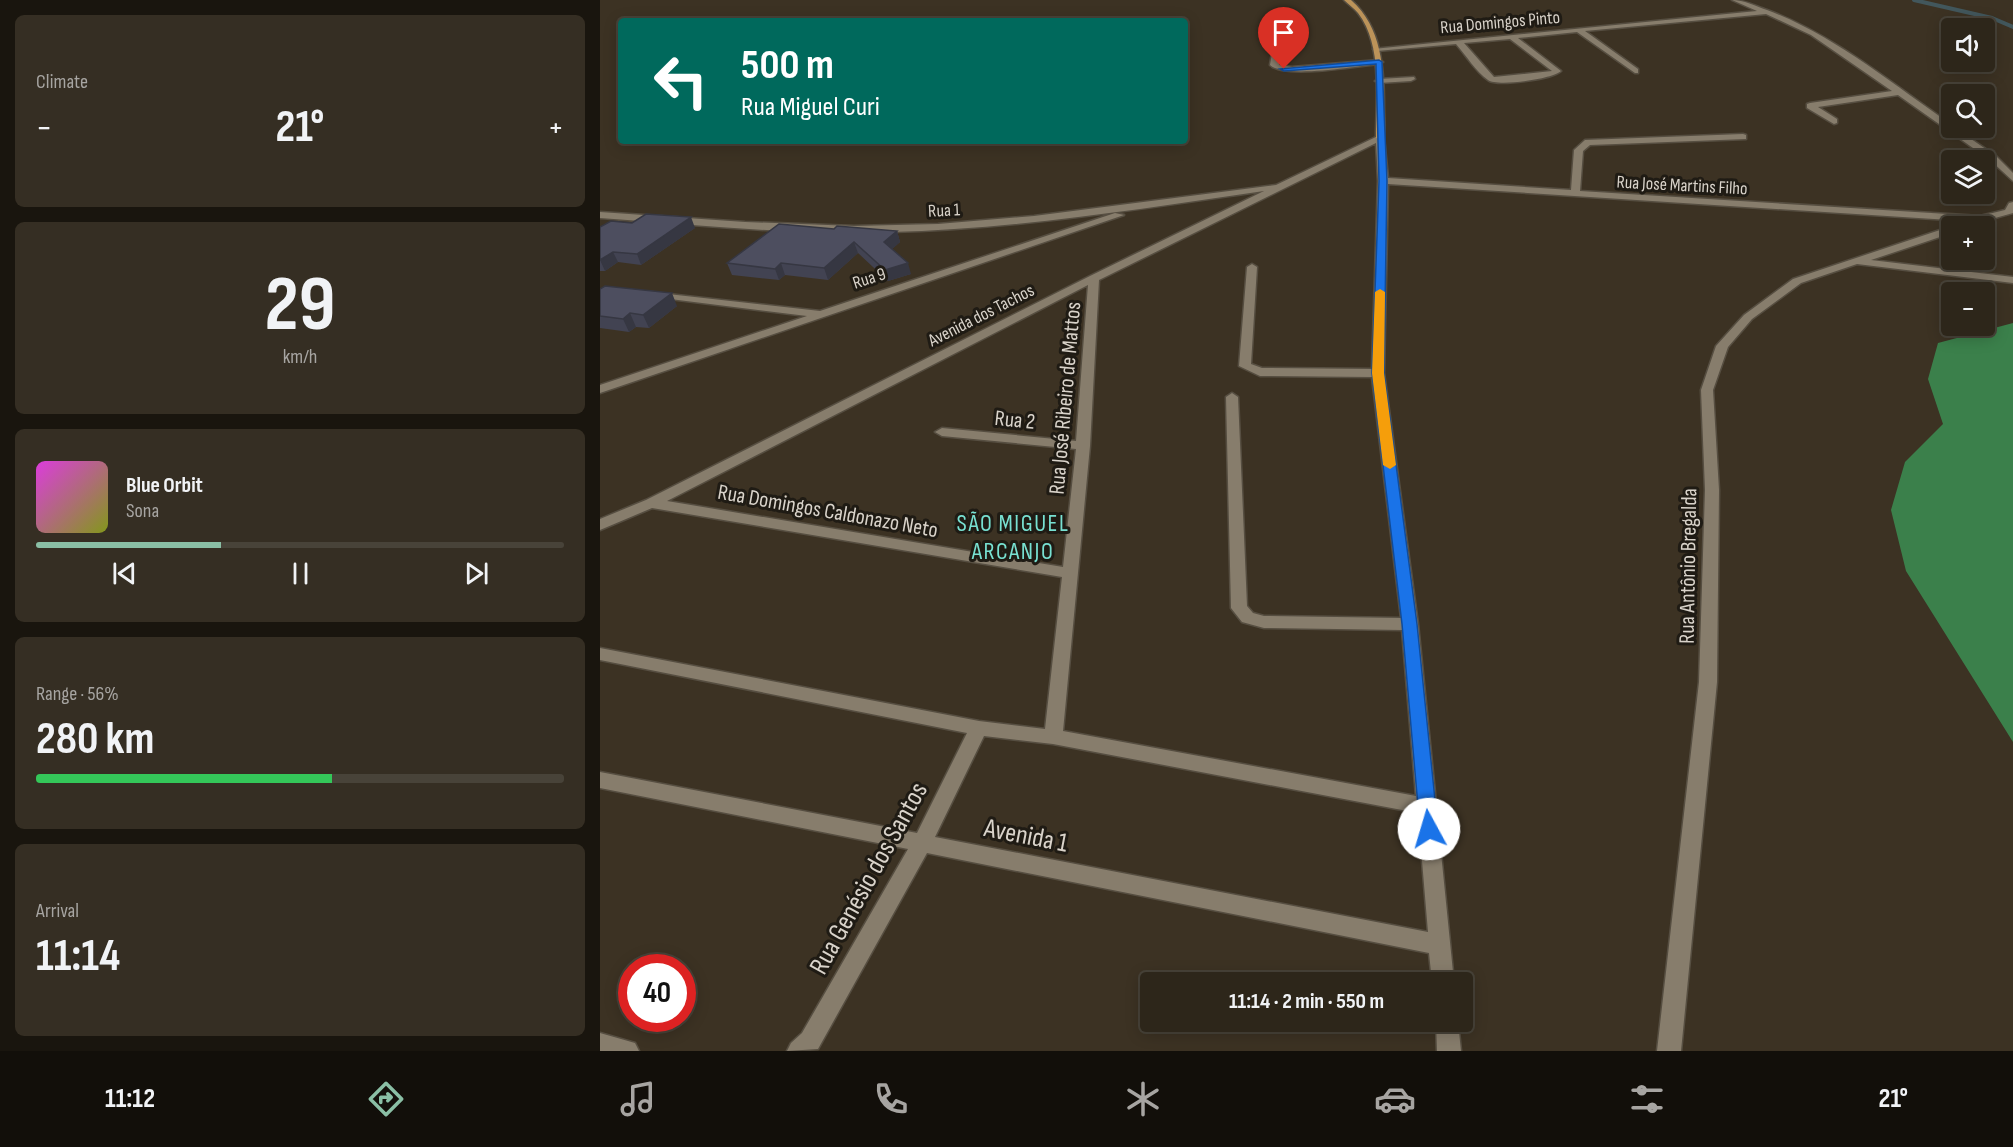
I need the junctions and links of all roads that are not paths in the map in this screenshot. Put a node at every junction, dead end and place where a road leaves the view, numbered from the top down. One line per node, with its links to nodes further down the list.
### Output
1 (1347, 0): 8 (main road)
2 (1735, 0): 3 (street)
3 (1768, 12): 5 (street, Rua Domingos Pinto); 13 (street)
4 (1281, 16): 9 (street)
5 (1578, 30): 6 (street, Rua Domingos Pinto); 10 (street)
6 (1511, 36): 7 (street, Rua Domingos Pinto); 7 (street)
7 (1458, 41): 8 (street, Rua Domingos Pinto)
8 (1377, 49): 9 (main road)
9 (1379, 62): 12 (main road)
10 (1635, 71)
11 (1410, 80): 12 (street)
12 (1379, 81): 16 (main road)
13 (1898, 93): 14 (street); 17 (street)
14 (1834, 121)
15 (1743, 137): 20 (street)
16 (1380, 138): 18 (street); 19 (street, Avenida dos Tachos)
17 (2013, 178)
18 (1383, 181): 20 (street, Rua José Martins Filho); 33 (street)
19 (1288, 184): 21 (street, Rua 1); 29 (street, Avenida dos Tachos)
20 (1575, 195): 25 (street, Rua José Martins Filho)
21 (1151, 205): 23 (street, Rua 1); 32 (street, Rua 9)
22 (2012, 210): 24 (street)
23 (600, 215)
24 (1990, 216)
25 (1941, 217)
26 (1941, 233): 27 (street, Rua Antônio Bregalda)
27 (1855, 262): 30 (street); 57 (street, Rua Antônio Bregalda)
28 (1252, 267): 33 (street)
29 (1094, 278): 39 (street, Rua José Ribeiro de Mattos); 40 (street, Avenida dos Tachos)
30 (2013, 280)
31 (646, 293): 32 (street)
32 (821, 313): 35 (street, Rua 9)
33 (1378, 373): 43 (street)
34 (600, 380): 35 (street)
35 (618, 383): 36 (street, Rua 9)
36 (600, 389)
37 (1232, 397): 43 (street)
38 (942, 432): 39 (street, Rua 2)
39 (1083, 446): 42 (street, Rua José Ribeiro de Mattos)
40 (651, 503): 41 (street, Avenida dos Tachos); 42 (street, Rua Domingos Caldonazo Neto)
41 (600, 525)
42 (1069, 573): 46 (street, Rua José Ribeiro de Mattos)
43 (1410, 624): 48 (street)
44 (600, 654): 45 (street)
45 (979, 728): 46 (street); 49 (street, Rua Genésio dos Santos)
46 (1053, 737): 48 (street)
47 (600, 780): 49 (street, Avenida 1)
48 (1426, 806): 50 (street)
49 (923, 842): 50 (street, Avenida 1); 55 (street, Rua Genésio dos Santos)
50 (1440, 945): 51 (street)
51 (1442, 972)
52 (1447, 1032): 56 (street)
53 (600, 1045): 54 (street)
54 (627, 1051)
55 (799, 1051)
56 (1449, 1051)
57 (1670, 1051)

